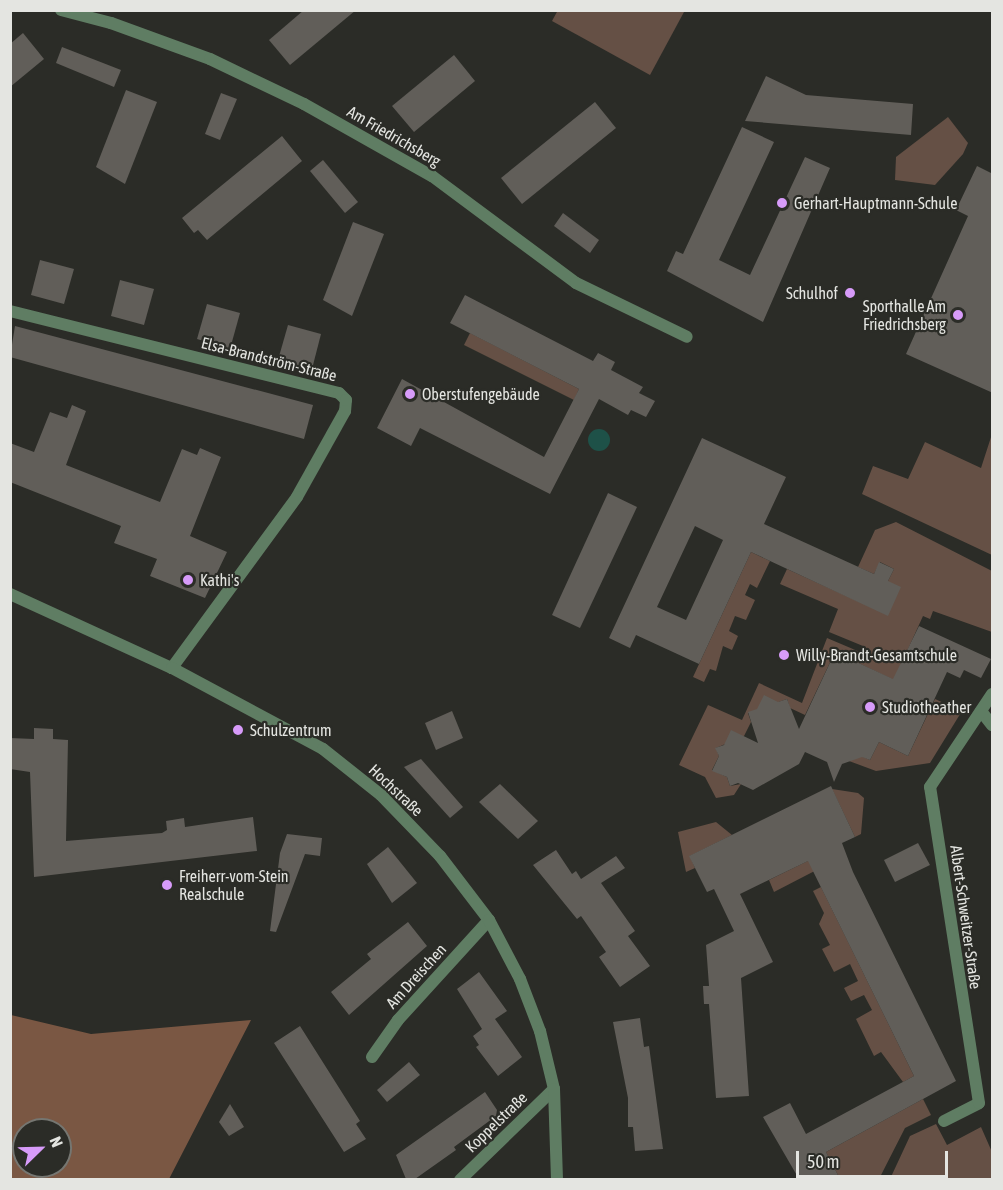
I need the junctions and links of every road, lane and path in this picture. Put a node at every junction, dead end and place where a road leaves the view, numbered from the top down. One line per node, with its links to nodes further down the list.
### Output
1 (62, 10): 3 (street, Am Friedrichsberg)
2 (10, 311): 5 (street, Elsa-Brandström-Straße)
3 (687, 337)
4 (10, 594): 5 (street, Hochstraße)
5 (172, 668): 9 (street, Hochstraße)
6 (993, 694): 7 (street, Albert-Schweitzer-Straße)
7 (981, 711): 8 (street); 12 (street, Albert-Schweitzer-Straße)
8 (993, 725)
9 (489, 920): 10 (street, Am Dreischen); 11 (street, Hochstraße)
10 (372, 1057)
11 (554, 1089): 13 (street, Koppelstraße); 14 (street, Hochstraße)
12 (944, 1121)
13 (460, 1179)
14 (558, 1179)

